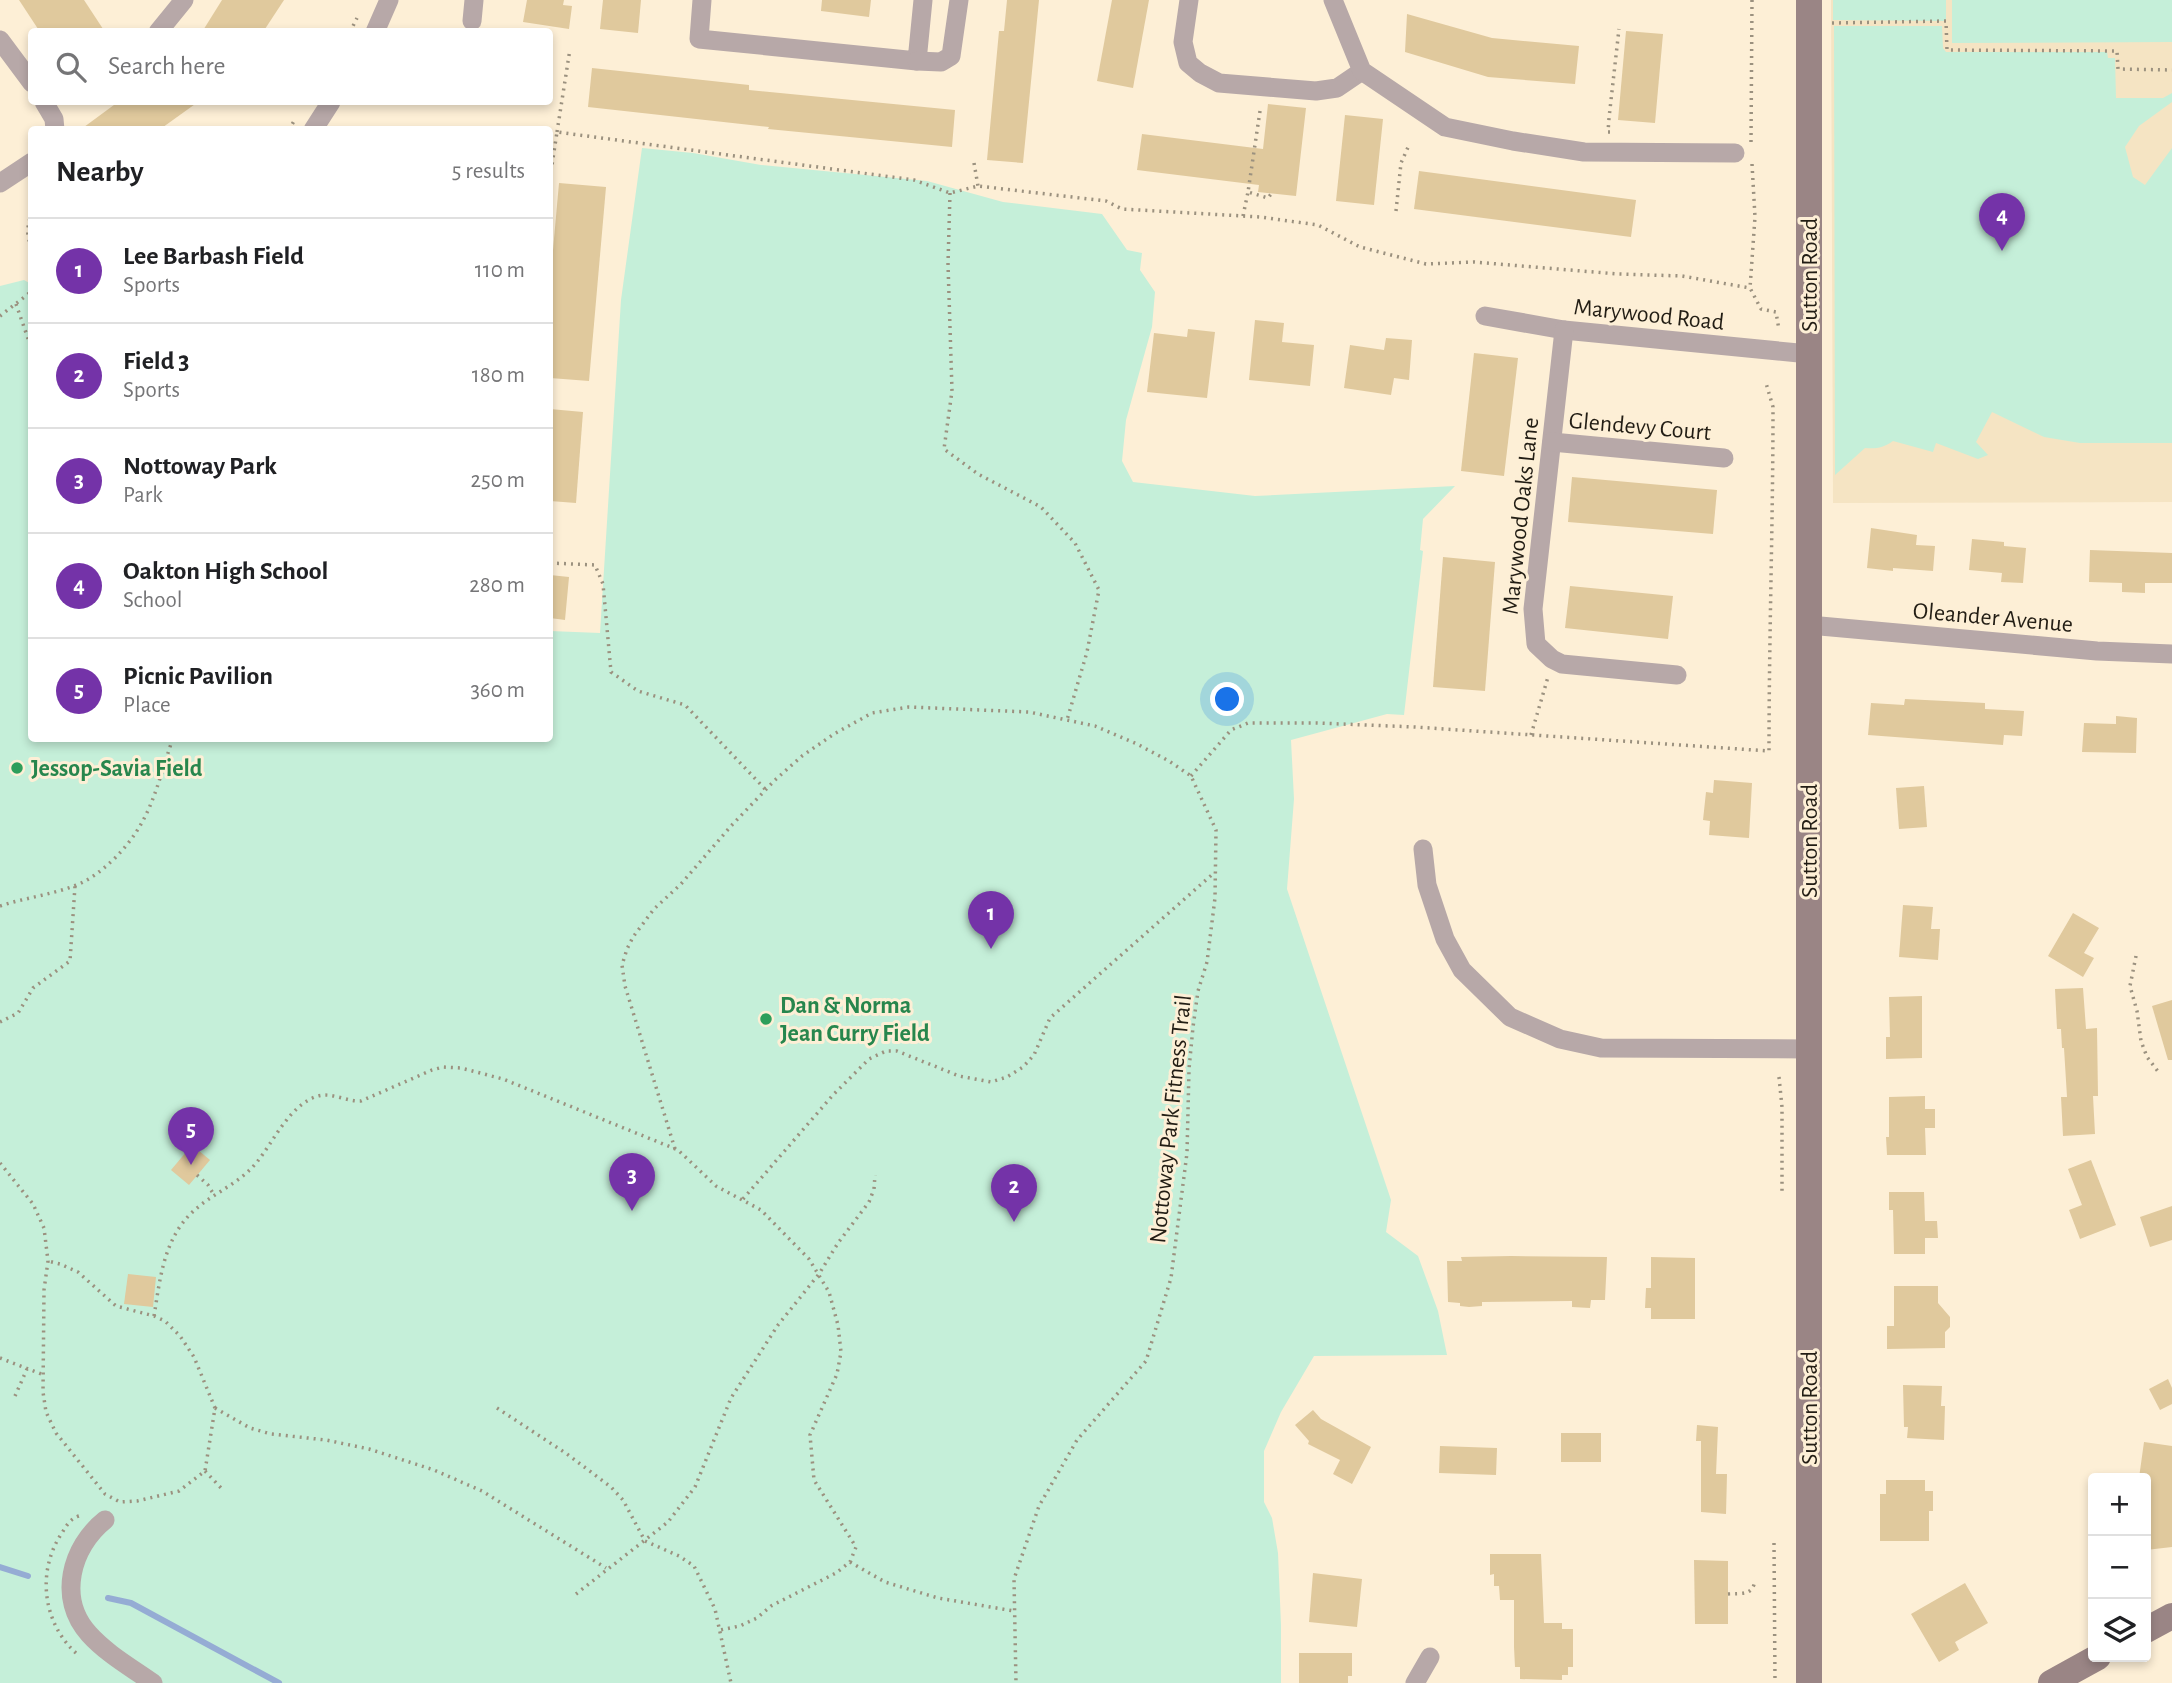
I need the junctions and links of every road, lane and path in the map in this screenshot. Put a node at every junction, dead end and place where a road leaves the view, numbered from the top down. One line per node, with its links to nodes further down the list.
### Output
1 (184, 0): 13 (street)
2 (389, 0): 14 (street)
3 (474, 0): 11 (street)
4 (702, 0): 18 (street)
5 (923, 0): 18 (street)
6 (959, 0): 18 (street)
7 (1189, 0): 20 (street)
8 (1333, 0): 20 (street)
9 (1752, 0): 31 (path)
10 (1809, 0): 50 (street, Sutton Road)
11 (472, 21)
12 (1831, 23): 19 (path)
13 (161, 28)
14 (377, 28)
15 (1619, 29): 29 (path)
16 (0, 40): 22 (street)
17 (570, 49): 28 (path)
18 (917, 61)
19 (2170, 70): 21 (path)
20 (1362, 71): 31 (street)
21 (2172, 76)
22 (28, 78)
23 (50, 105): 26 (street)
24 (329, 105): 27 (street)
25 (1260, 111): 37 (path)
26 (55, 126)
27 (316, 126)
28 (557, 132): 32 (path); 38 (path)
29 (1619, 132)
30 (1409, 145): 40 (path)
31 (1746, 154): 42 (path)
32 (553, 158)
33 (974, 163): 36 (path)
34 (28, 165): 35 (street)
35 (0, 183)
36 (978, 186): 38 (path); 41 (path)
37 (1248, 192): 39 (path); 41 (path)
38 (950, 193): 59 (path)
39 (1271, 194)
40 (1396, 211)
41 (1243, 216): 42 (path)
42 (1750, 288): 48 (path)
43 (28, 295): 44 (path)
44 (16, 304): 45 (path); 49 (path)
45 (0, 316)
46 (1485, 316): 47 (street, Marywood Road)
47 (1564, 330): 50 (street, Marywood Road); 52 (street, Marywood Oaks Lane)
48 (1780, 336)
49 (28, 338)
50 (1809, 354): 55 (street, Sutton Road)
51 (1766, 383): 60 (path)
52 (1552, 442): 53 (street, Glendevy Court); 58 (street, Marywood Oaks Lane)
53 (1724, 458)
54 (553, 563): 63 (path)
55 (1809, 625): 56 (street, Oleander Avenue); 70 (street, Sutton Road)
56 (2172, 654)
57 (1548, 674): 60 (path)
58 (1677, 675)
59 (1067, 720): 62 (path); 63 (path)
60 (1531, 735): 62 (path)
61 (172, 742): 66 (path)
62 (1191, 776): 65 (path, Nottoway Park Fitness Trail)
63 (766, 790): 73 (path)
64 (1423, 849): 70 (street)
65 (1215, 872): 79 (path); 99 (path, Nottoway Park Fitness Trail)
66 (75, 886): 67 (path); 69 (path)
67 (0, 906)
68 (2136, 956): 71 (path)
69 (0, 1022)
70 (1809, 1049): 110 (street, Sutton Road)
71 (2160, 1074)
72 (1779, 1077): 77 (path)
73 (675, 1149): 78 (path); 79 (path)
74 (0, 1163): 80 (path)
75 (197, 1175): 78 (path)
76 (875, 1175): 81 (path)
77 (1782, 1194)
78 (214, 1195): 82 (path)
79 (743, 1199): 81 (path)
80 (48, 1261): 82 (path); 85 (path)
81 (820, 1274): 92 (path); 94 (path)
82 (154, 1316): 87 (path)
83 (0, 1358): 84 (path)
84 (27, 1368): 85 (path); 86 (path)
85 (44, 1375): 89 (path)
86 (15, 1396)
87 (215, 1408): 89 (path); 95 (path)
88 (497, 1408): 92 (path)
89 (205, 1471): 90 (path)
90 (223, 1490)
91 (105, 1520): 105 (street)
92 (645, 1541): 95 (path); 102 (path)
93 (1774, 1543): 109 (path)
94 (850, 1562): 99 (path); 102 (path)
95 (606, 1569): 97 (path)
96 (1755, 1580): 98 (path)
97 (576, 1594)
98 (1728, 1594)
99 (1014, 1611): 107 (path, Nottoway Park Fitness Trail)
100 (2172, 1616): 101 (street)
101 (2151, 1627)
102 (720, 1630): 106 (path)
103 (1430, 1657): 108 (street)
104 (2089, 1662): 111 (street)
105 (153, 1683)
106 (731, 1683)
107 (1016, 1683)
108 (1415, 1683)
109 (1775, 1683)
110 (1809, 1683)
111 (2051, 1683)

